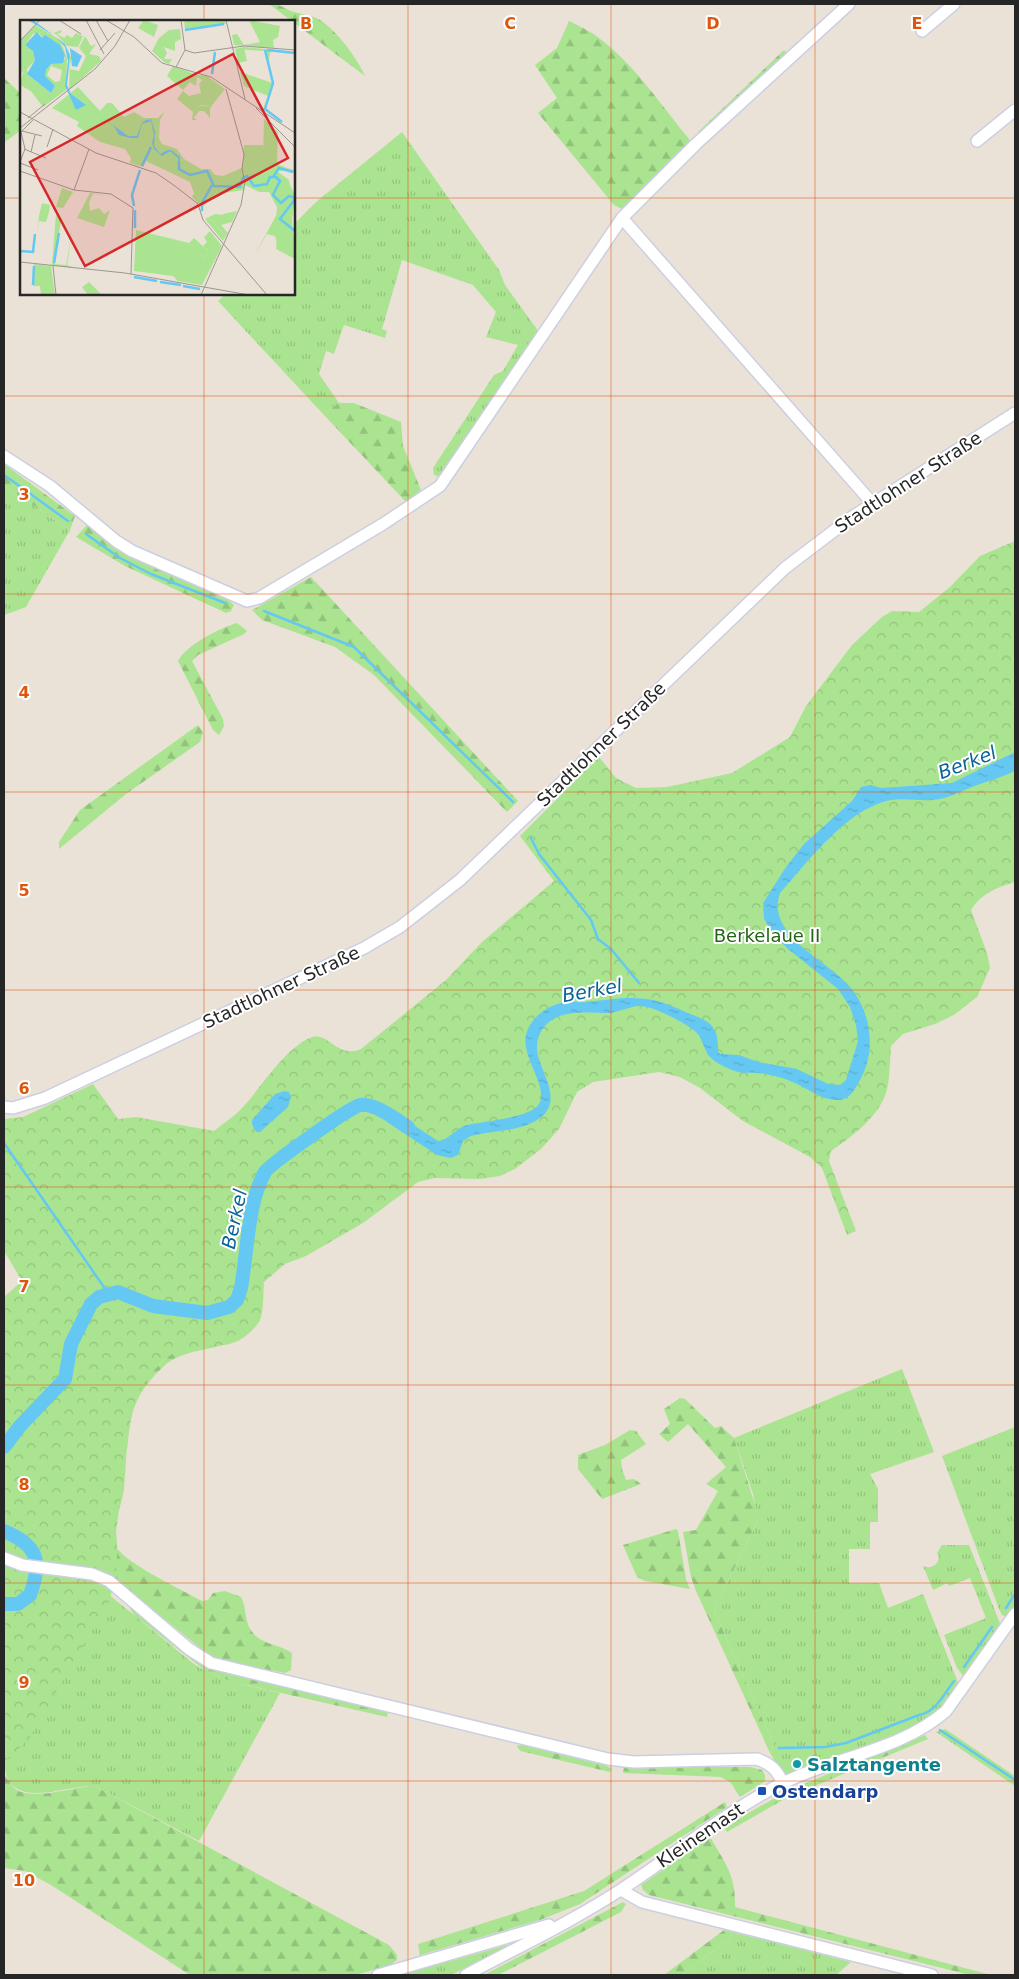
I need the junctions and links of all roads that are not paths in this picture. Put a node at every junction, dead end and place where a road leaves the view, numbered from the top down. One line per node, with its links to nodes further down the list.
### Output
1 (850, 4): 6 (street)
2 (954, 4): 3 (street)
3 (922, 31)
4 (1015, 110): 5 (street)
5 (977, 141)
6 (622, 218): 8 (street); 9 (street)
7 (1015, 413): 9 (street, Stadtlohner Straße)
8 (4, 456)
9 (873, 504): 10 (street, Stadtlohner Straße)
10 (8, 1108)
11 (4, 1558): 13 (street)
12 (1015, 1614): 13 (street, Kleinemast)
13 (783, 1783): 14 (street, Kleinemast)
14 (621, 1890): 15 (street, Kleinemast); 18 (street)
15 (570, 1919): 16 (street, Kleinemast); 17 (street, Kleinemast)
16 (378, 1975)
17 (466, 1975)
18 (932, 1975)

